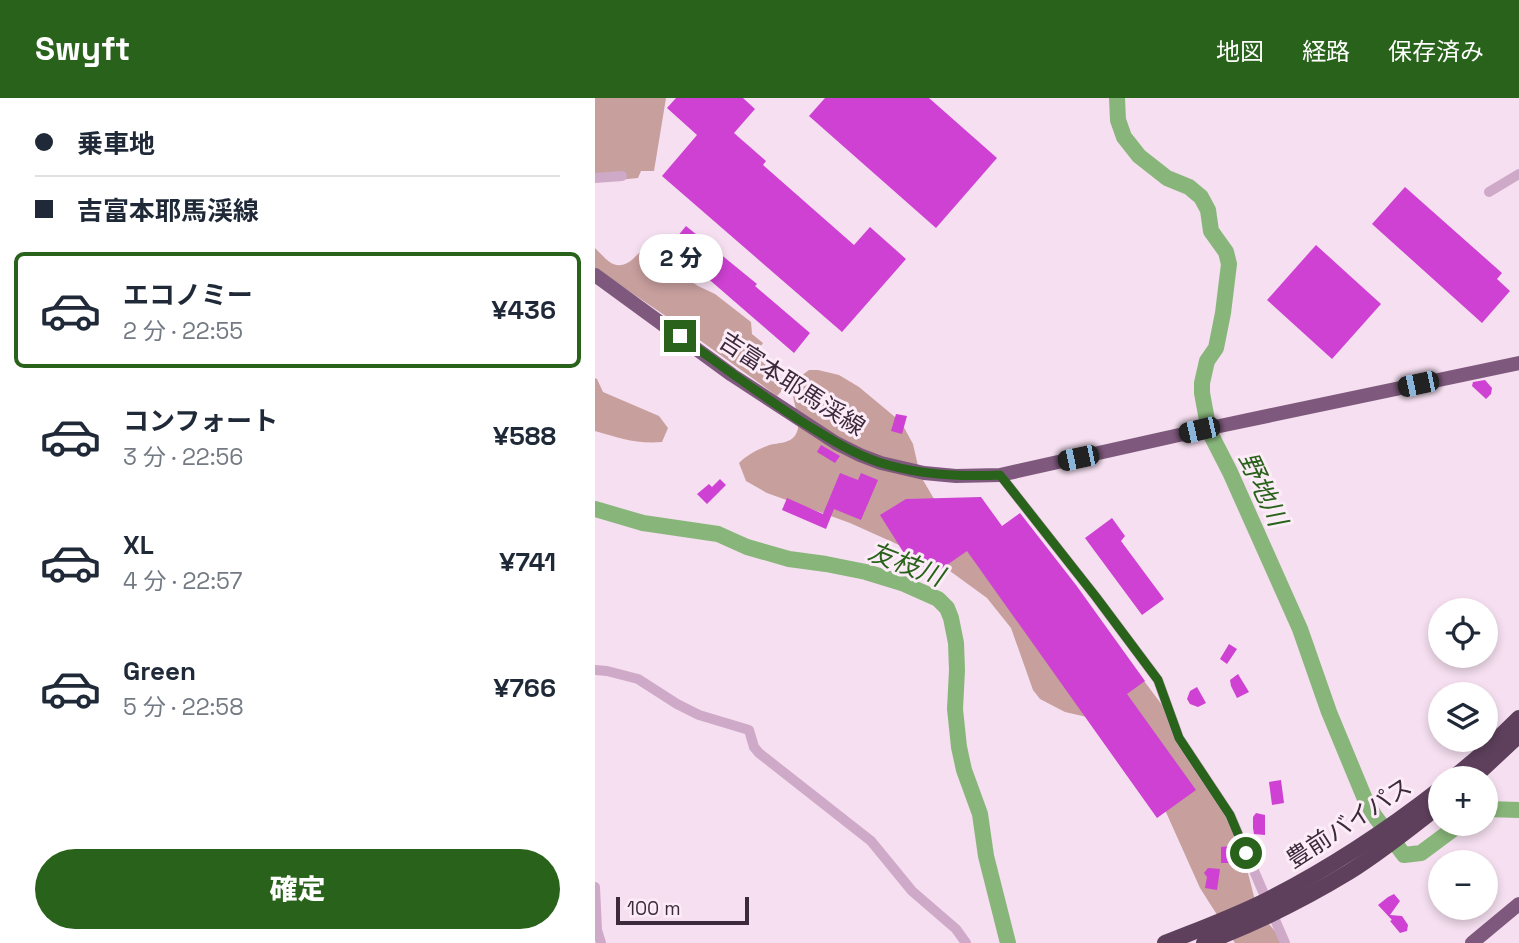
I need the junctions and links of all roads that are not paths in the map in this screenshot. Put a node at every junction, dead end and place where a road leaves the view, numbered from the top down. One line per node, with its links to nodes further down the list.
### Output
1 (1519, 174): 4 (street)
2 (622, 176): 3 (street)
3 (595, 178)
4 (1489, 192)
5 (595, 275): 7 (main road, 吉富本耶馬渓線)
6 (1519, 363): 7 (main road, 吉富本耶馬渓線)
7 (1000, 475): 17 (street)
8 (595, 670): 19 (street)
9 (1519, 718): 11 (highway)
10 (1519, 735): 12 (highway)
11 (1468, 766)
12 (1486, 766)
13 (1428, 798): 17 (highway, 豊前バイパス)
14 (1428, 814): 17 (highway, 豊前バイパス)
15 (595, 887): 18 (street)
16 (1519, 904): 23 (main road)
17 (1269, 907): 20 (highway, 豊前バイパス); 21 (highway, 豊前バイパス); 22 (street)
18 (601, 943)
19 (966, 943)
20 (1165, 943)
21 (1204, 943)
22 (1285, 943)
23 (1472, 943)

